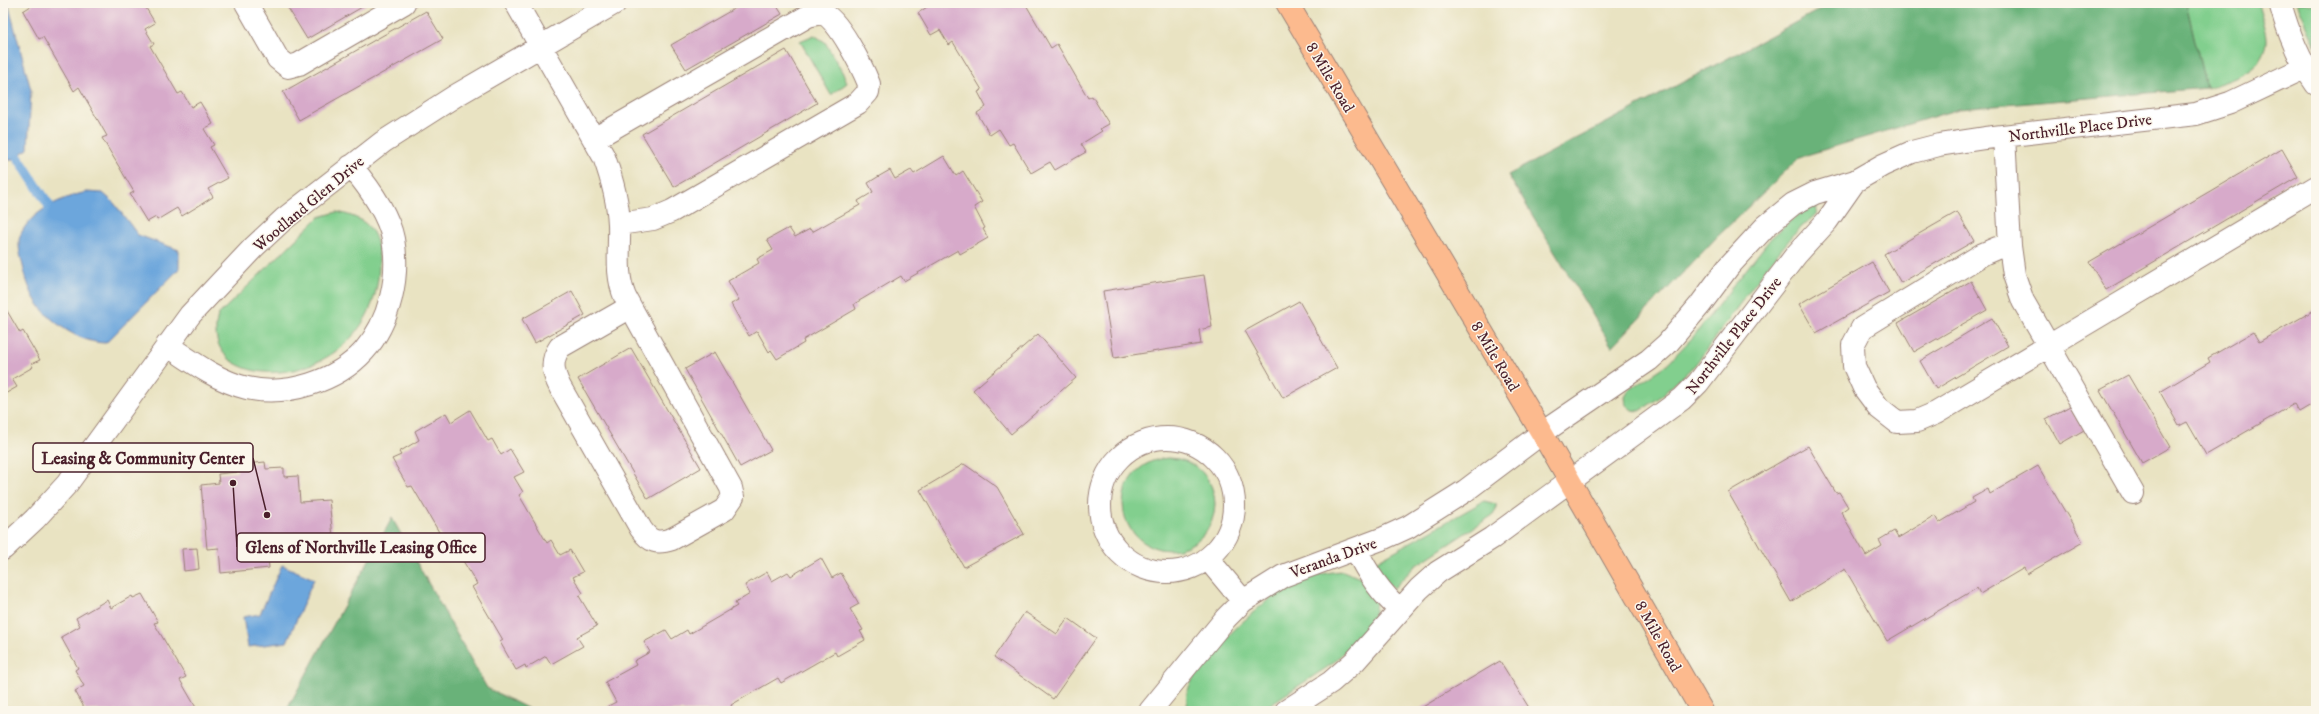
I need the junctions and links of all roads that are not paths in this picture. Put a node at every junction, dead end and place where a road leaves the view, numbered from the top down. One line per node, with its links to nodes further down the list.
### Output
1 (246, 3): 2 (street)
2 (404, 3)
3 (516, 3): 7 (street)
4 (615, 3): 7 (street, Woodland Glen Drive)
5 (1287, 3): 19 (main road, 8 Mile Road)
6 (2280, 3): 8 (street)
7 (541, 46): 10 (street); 11 (street, Woodland Glen Drive)
8 (2310, 76): 9 (street, Northville Place Drive)
9 (2004, 136): 12 (street, Northville Place Drive); 15 (street)
10 (594, 139): 14 (street); 14 (street)
11 (351, 166): 17 (street, Woodland Glen Drive); 17 (street)
12 (1855, 181): 19 (street, Northville Place Drive); 20 (street, Northville Place Drive)
13 (2316, 187): 18 (street)
14 (619, 224): 16 (street)
15 (2010, 246): 18 (street); 18 (street)
16 (630, 306): 16 (street)
17 (167, 345): 23 (street, Woodland Glen Drive)
18 (2049, 346): 21 (street)
19 (1542, 433): 20 (main road, 8 Mile Road); 22 (street, Veranda Drive)
20 (1570, 480): 26 (street); 29 (main road, 8 Mile Road)
21 (2133, 493)
22 (1356, 548): 25 (street, Veranda Drive); 26 (street)
23 (3, 549)
24 (1208, 559): 24 (street); 25 (street)
25 (1243, 601): 27 (street, Veranda Drive)
26 (1400, 610): 28 (street)
27 (1161, 707)
28 (1286, 711)
29 (1702, 711)

